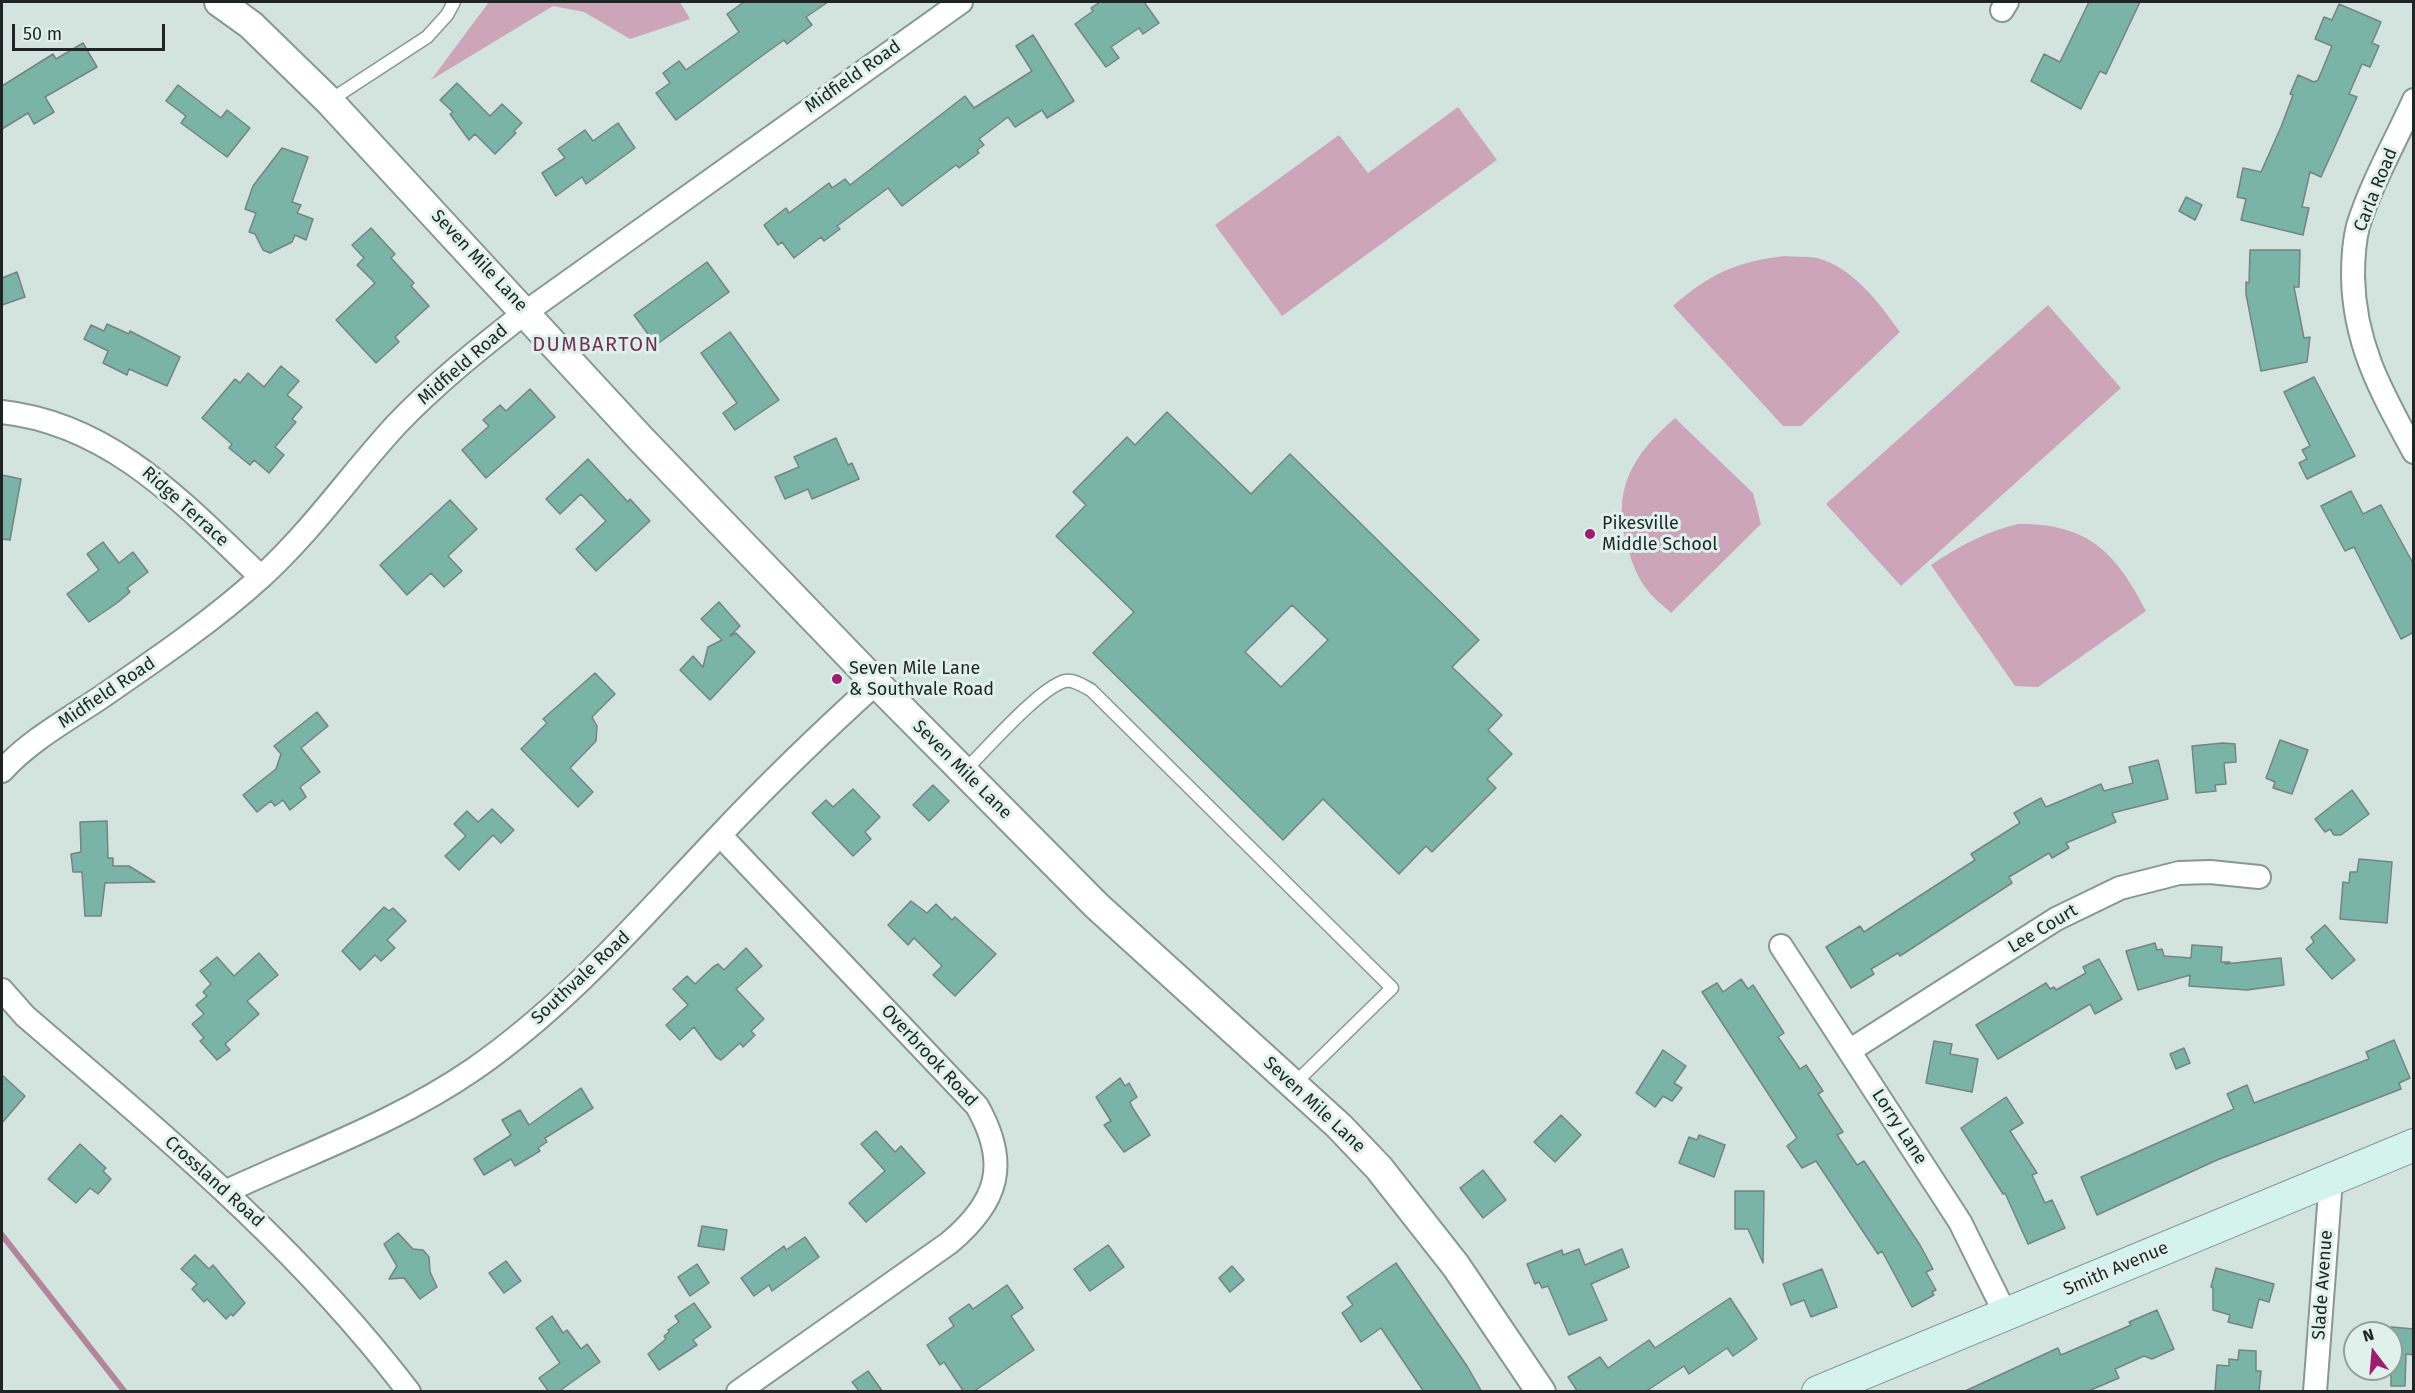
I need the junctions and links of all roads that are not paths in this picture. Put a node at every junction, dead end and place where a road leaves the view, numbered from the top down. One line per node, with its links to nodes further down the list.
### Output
1 (219, 2): 5 (street, Seven Mile Lane)
2 (454, 2): 5 (lane)
3 (961, 2): 6 (street, Midfield Road)
4 (2414, 100): 8 (street, Carla Road)
5 (329, 101): 6 (street, Seven Mile Lane)
6 (526, 312): 9 (street, Midfield Road); 10 (street, Seven Mile Lane)
7 (2, 412): 9 (street, Ridge Terrace)
8 (2414, 452)
9 (261, 577): 11 (street, Midfield Road)
10 (876, 683): 12 (street, Seven Mile Lane); 13 (street, Southvale Road)
11 (2, 771)
12 (964, 771): 18 (street, Seven Mile Lane); 18 (lane)
13 (720, 835): 21 (street, Southvale Road); 24 (street, Overbrook Road)
14 (2259, 877): 17 (street, Lee Court)
15 (1781, 946): 17 (street, Lorry Lane)
16 (2, 990): 21 (street, Crossland Road)
17 (1849, 1051): 22 (street, Lorry Lane)
18 (1293, 1085): 25 (street, Seven Mile Lane)
19 (2414, 1145): 20 (main road, Smith Avenue)
20 (2331, 1179): 22 (main road, Smith Avenue); 27 (street, Slade Avenue)
21 (226, 1191): 23 (street, Crossland Road)
22 (2006, 1315): 26 (main road, Smith Avenue)
23 (408, 1392)
24 (738, 1392)
25 (1541, 1392)
26 (1818, 1392)
27 (2315, 1392)

